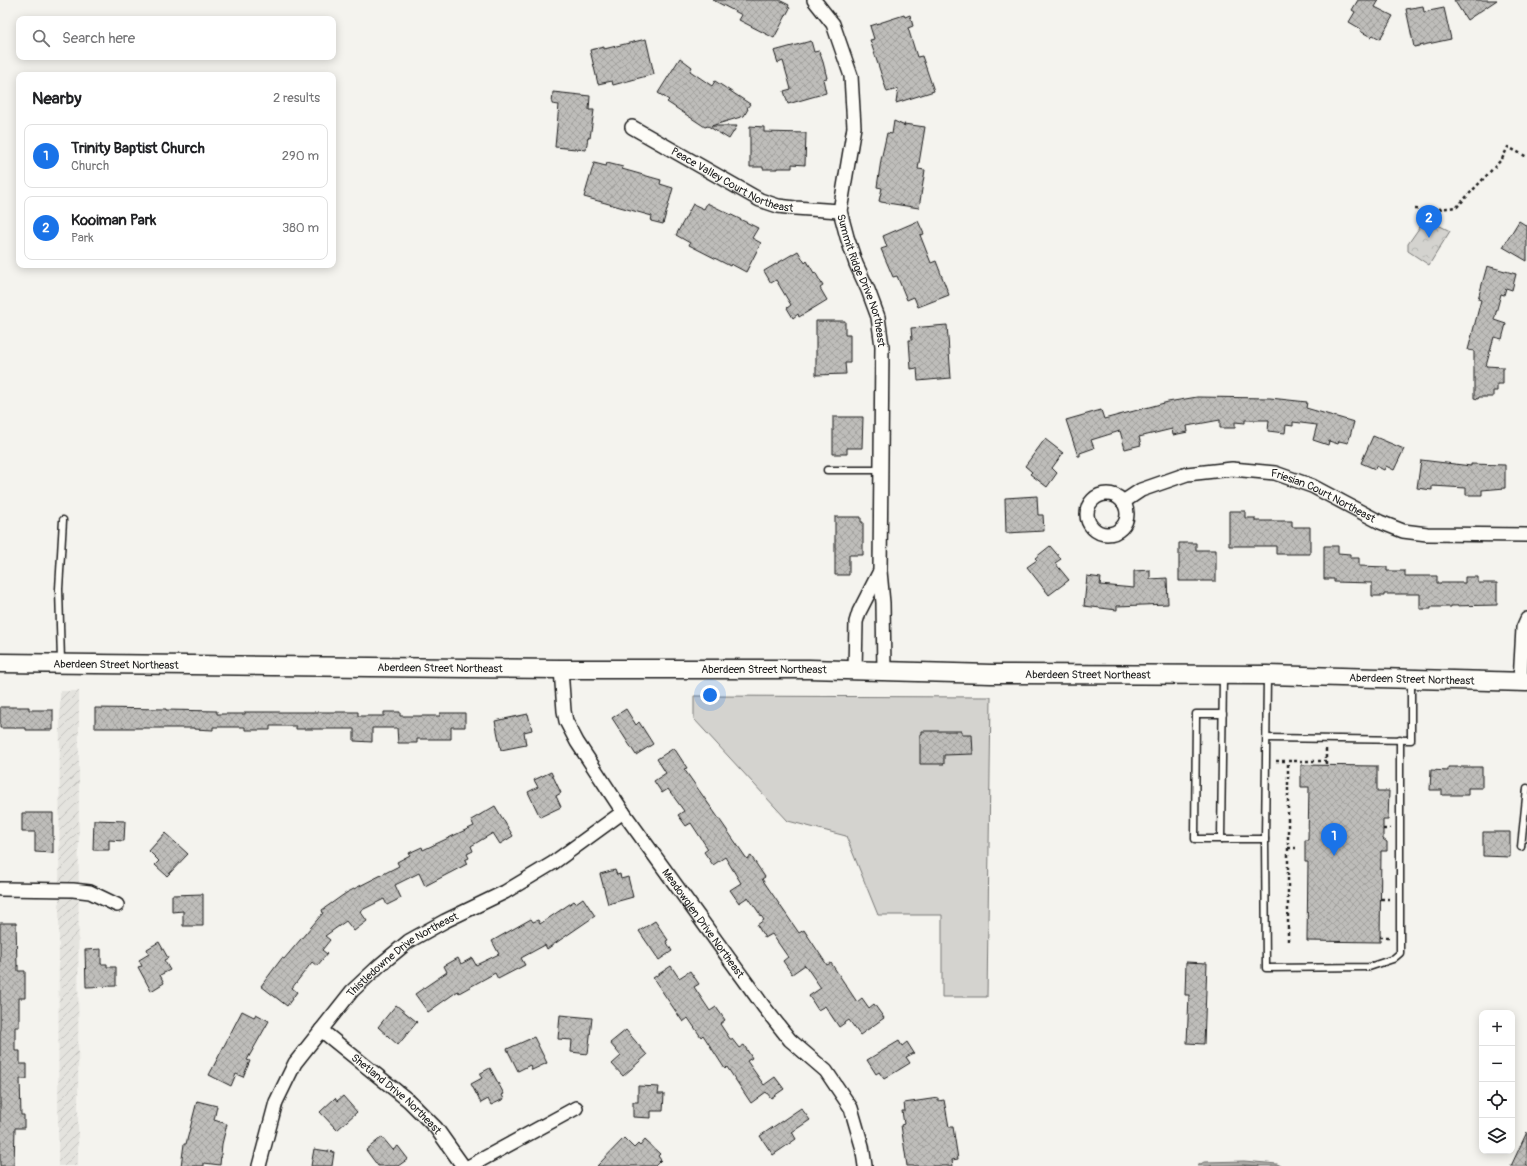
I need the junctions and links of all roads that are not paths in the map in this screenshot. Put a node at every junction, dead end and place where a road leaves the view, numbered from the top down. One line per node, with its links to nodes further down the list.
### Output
1 (814, 0): 3 (street, Summit Ridge Drive Northeast)
2 (632, 127): 3 (street, Peace Valley Court Northeast)
3 (840, 211): 5 (street, Summit Ridge Drive Northeast)
4 (828, 470): 5 (lane)
5 (881, 470): 9 (street, Summit Ridge Drive Northeast)
6 (1123, 502): 8 (street, Friesian Court Northeast)
7 (63, 520): 12 (lane)
8 (1527, 535)
9 (880, 571): 14 (street, Summit Ridge Drive Northeast); 15 (street, Summit Ridge Drive Northeast)
10 (1527, 619): 19 (street)
11 (0, 663): 12 (street, Aberdeen Street Northeast)
12 (61, 663): 13 (street, Aberdeen Street Northeast)
13 (561, 669): 14 (street, Aberdeen Street Northeast); 25 (street, Meadowglen Drive Northeast)
14 (855, 670): 15 (street, Aberdeen Street Northeast)
15 (884, 671): 16 (street, Aberdeen Street Northeast)
16 (1223, 675): 17 (street, Aberdeen Street Northeast); 20 (lane)
17 (1267, 675): 18 (street, Aberdeen Street Northeast); 21 (lane)
18 (1411, 678): 19 (street, Aberdeen Street Northeast); 22 (lane)
19 (1524, 682)
20 (1223, 714): 26 (lane); 26 (lane)
21 (1267, 738): 22 (lane); 27 (lane)
22 (1400, 739): 27 (lane)
23 (1527, 788): 24 (lane)
24 (1526, 804): 28 (lane)
25 (623, 812): 31 (street, Thistledowne Drive Northeast); 36 (street, Meadowglen Drive Northeast)
26 (1221, 839): 27 (lane)
27 (1265, 839)
28 (1527, 843)
29 (0, 889): 30 (street)
30 (117, 905)
31 (321, 1030): 33 (street, Thistledowne Drive Northeast); 34 (street, Shetland Drive Northeast)
32 (576, 1108): 35 (street)
33 (259, 1166)
34 (463, 1166)
35 (470, 1166)
36 (865, 1166)

